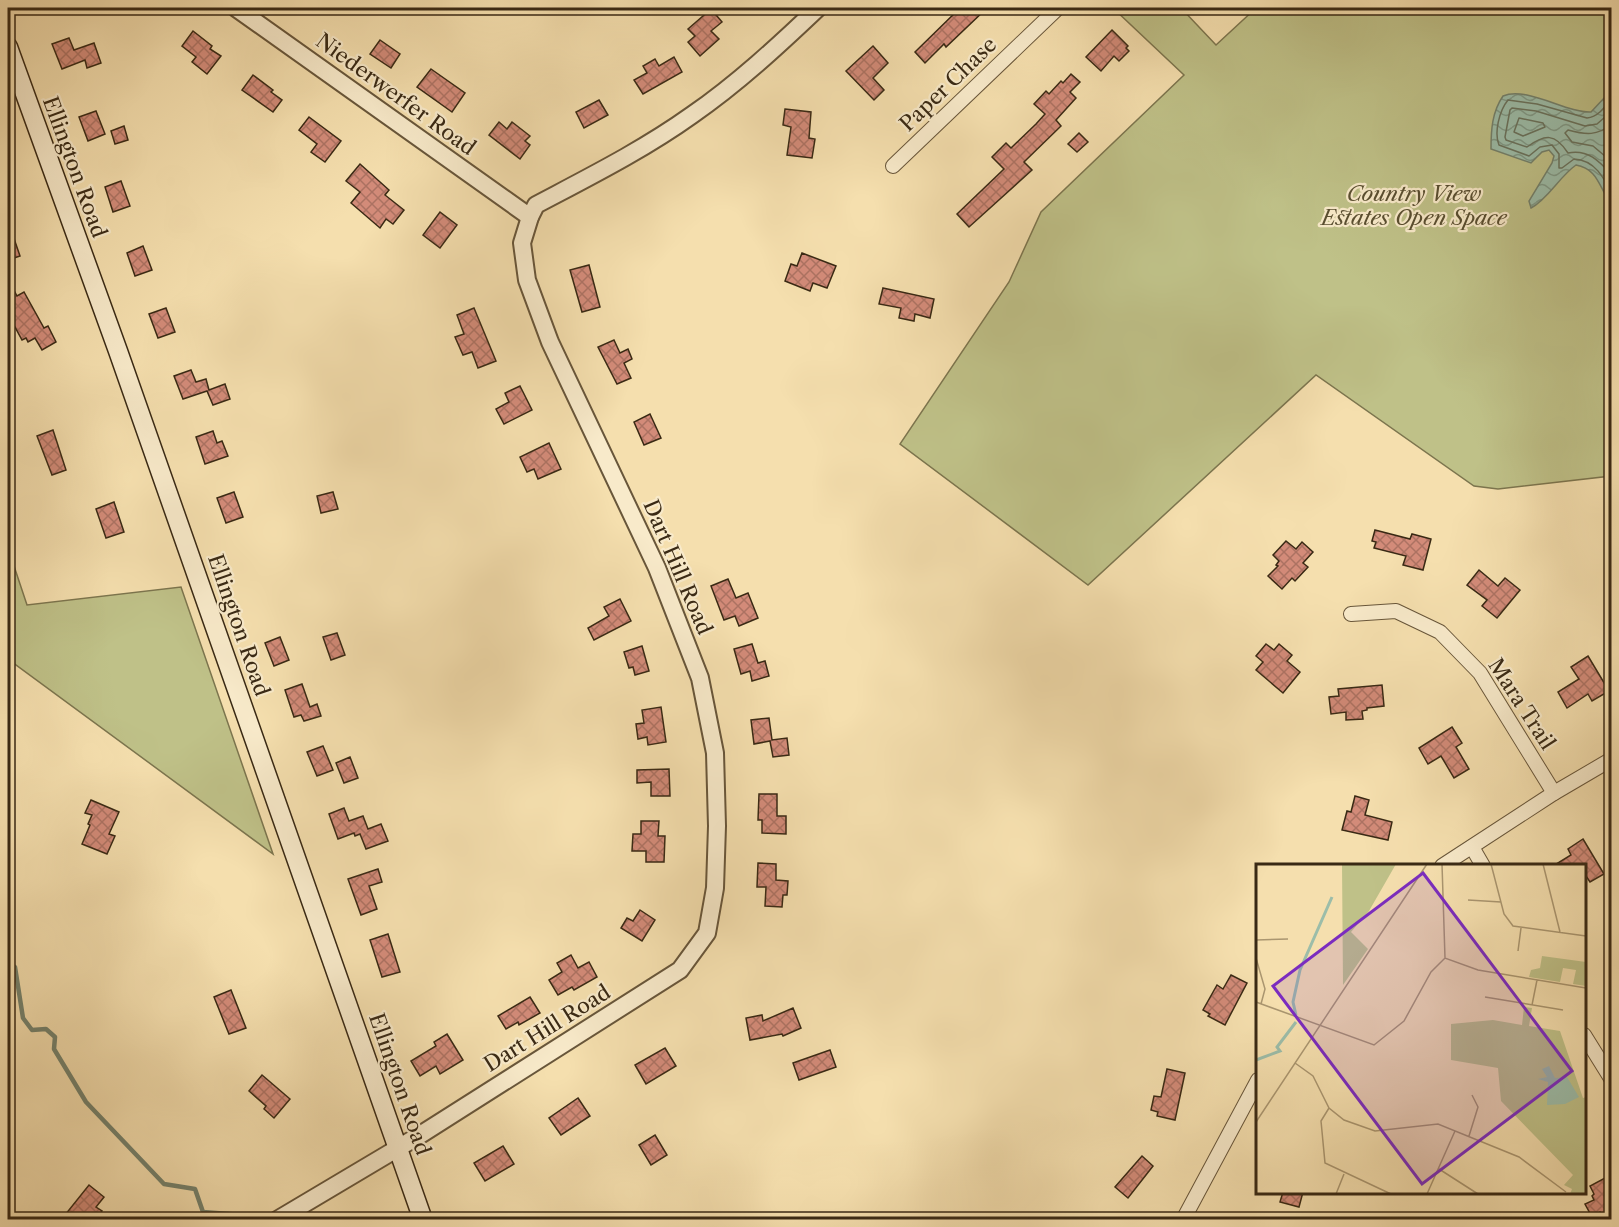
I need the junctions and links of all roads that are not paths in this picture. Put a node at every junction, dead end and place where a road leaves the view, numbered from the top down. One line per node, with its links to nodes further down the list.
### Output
1 (236, 8): 6 (street, Niederwerfer Road)
2 (819, 8): 6 (street)
3 (1058, 8): 5 (street, Paper Chase)
4 (8, 47): 16 (main road, Ellington Road)
5 (893, 166)
6 (530, 217): 16 (street, Dart Hill Road)
7 (1351, 614): 9 (street, Mara Trail)
8 (1611, 759): 9 (street)
9 (1554, 793): 10 (street)
10 (1472, 847): 11 (street); 12 (street)
11 (1445, 864)
12 (1482, 864)
13 (1586, 1038): 14 (street)
14 (1611, 1080)
15 (1256, 1082): 19 (street)
16 (398, 1147): 17 (street, Dart Hill Road); 18 (main road, Ellington Road)
17 (277, 1220)
18 (423, 1220)
19 (1183, 1220)

